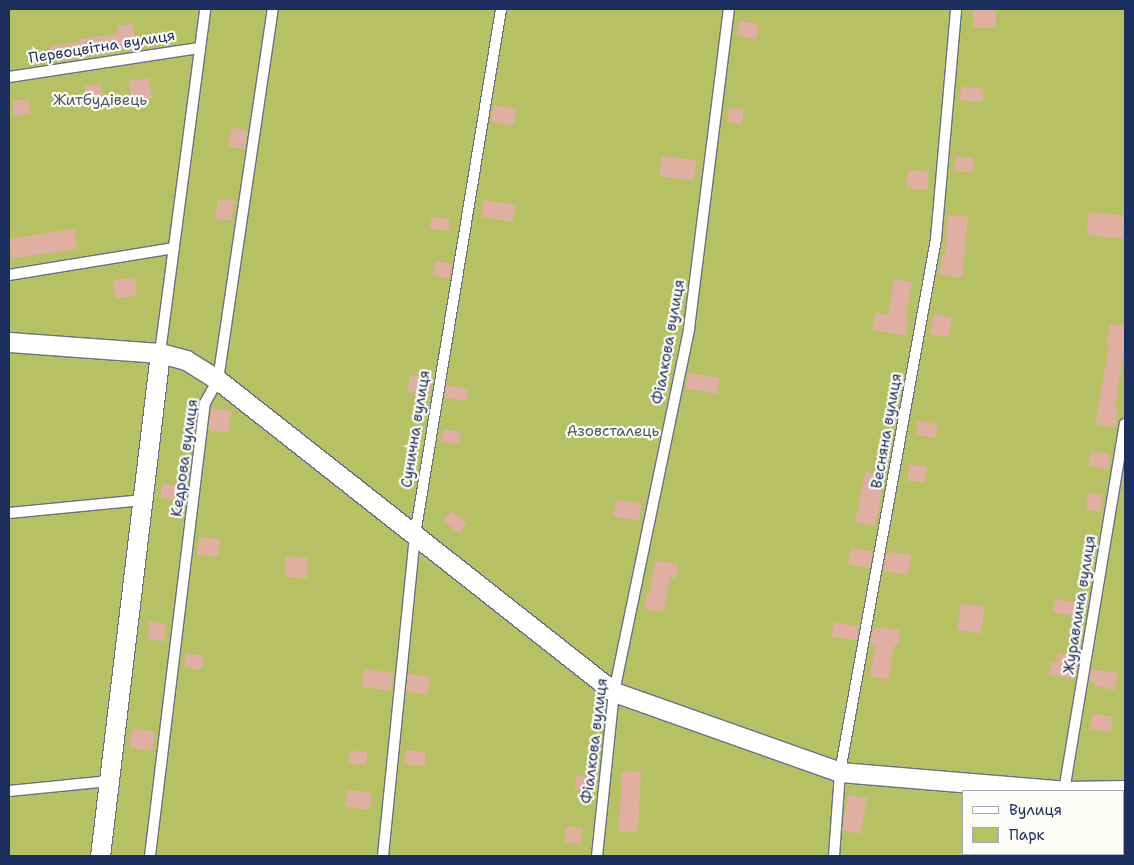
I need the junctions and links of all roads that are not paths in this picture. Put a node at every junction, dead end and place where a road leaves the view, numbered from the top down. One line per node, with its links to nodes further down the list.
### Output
1 (205, 9): 6 (lane)
2 (273, 9): 12 (lane, Кедрова вулиця)
3 (501, 9): 16 (lane, Сунична вулиця)
4 (729, 9): 17 (lane, Фіалкова вулиця)
5 (956, 9): 18 (lane, Весняна вулиця)
6 (199, 48): 7 (lane, Первоцвітна вулиця); 8 (lane)
7 (9, 77)
8 (174, 248): 9 (lane); 11 (lane)
9 (9, 275)
10 (9, 342): 11 (street)
11 (160, 353): 12 (street); 14 (street)
12 (218, 380): 16 (street); 25 (lane, Кедрова вулиця)
13 (1125, 424): 22 (lane, Журавлина вулиця)
14 (143, 500): 15 (lane); 19 (street)
15 (9, 513)
16 (415, 536): 17 (street); 26 (lane, Сунична вулиця)
17 (614, 692): 18 (street); 27 (lane, Фіалкова вулиця)
18 (840, 772): 20 (street); 28 (lane, Весняна вулиця)
19 (110, 781): 23 (lane); 24 (street)
20 (1019, 789): 21 (street)
21 (1042, 790)
22 (1064, 790)
23 (9, 791)
24 (100, 856)
25 (150, 856)
26 (383, 856)
27 (597, 856)
28 (834, 856)

